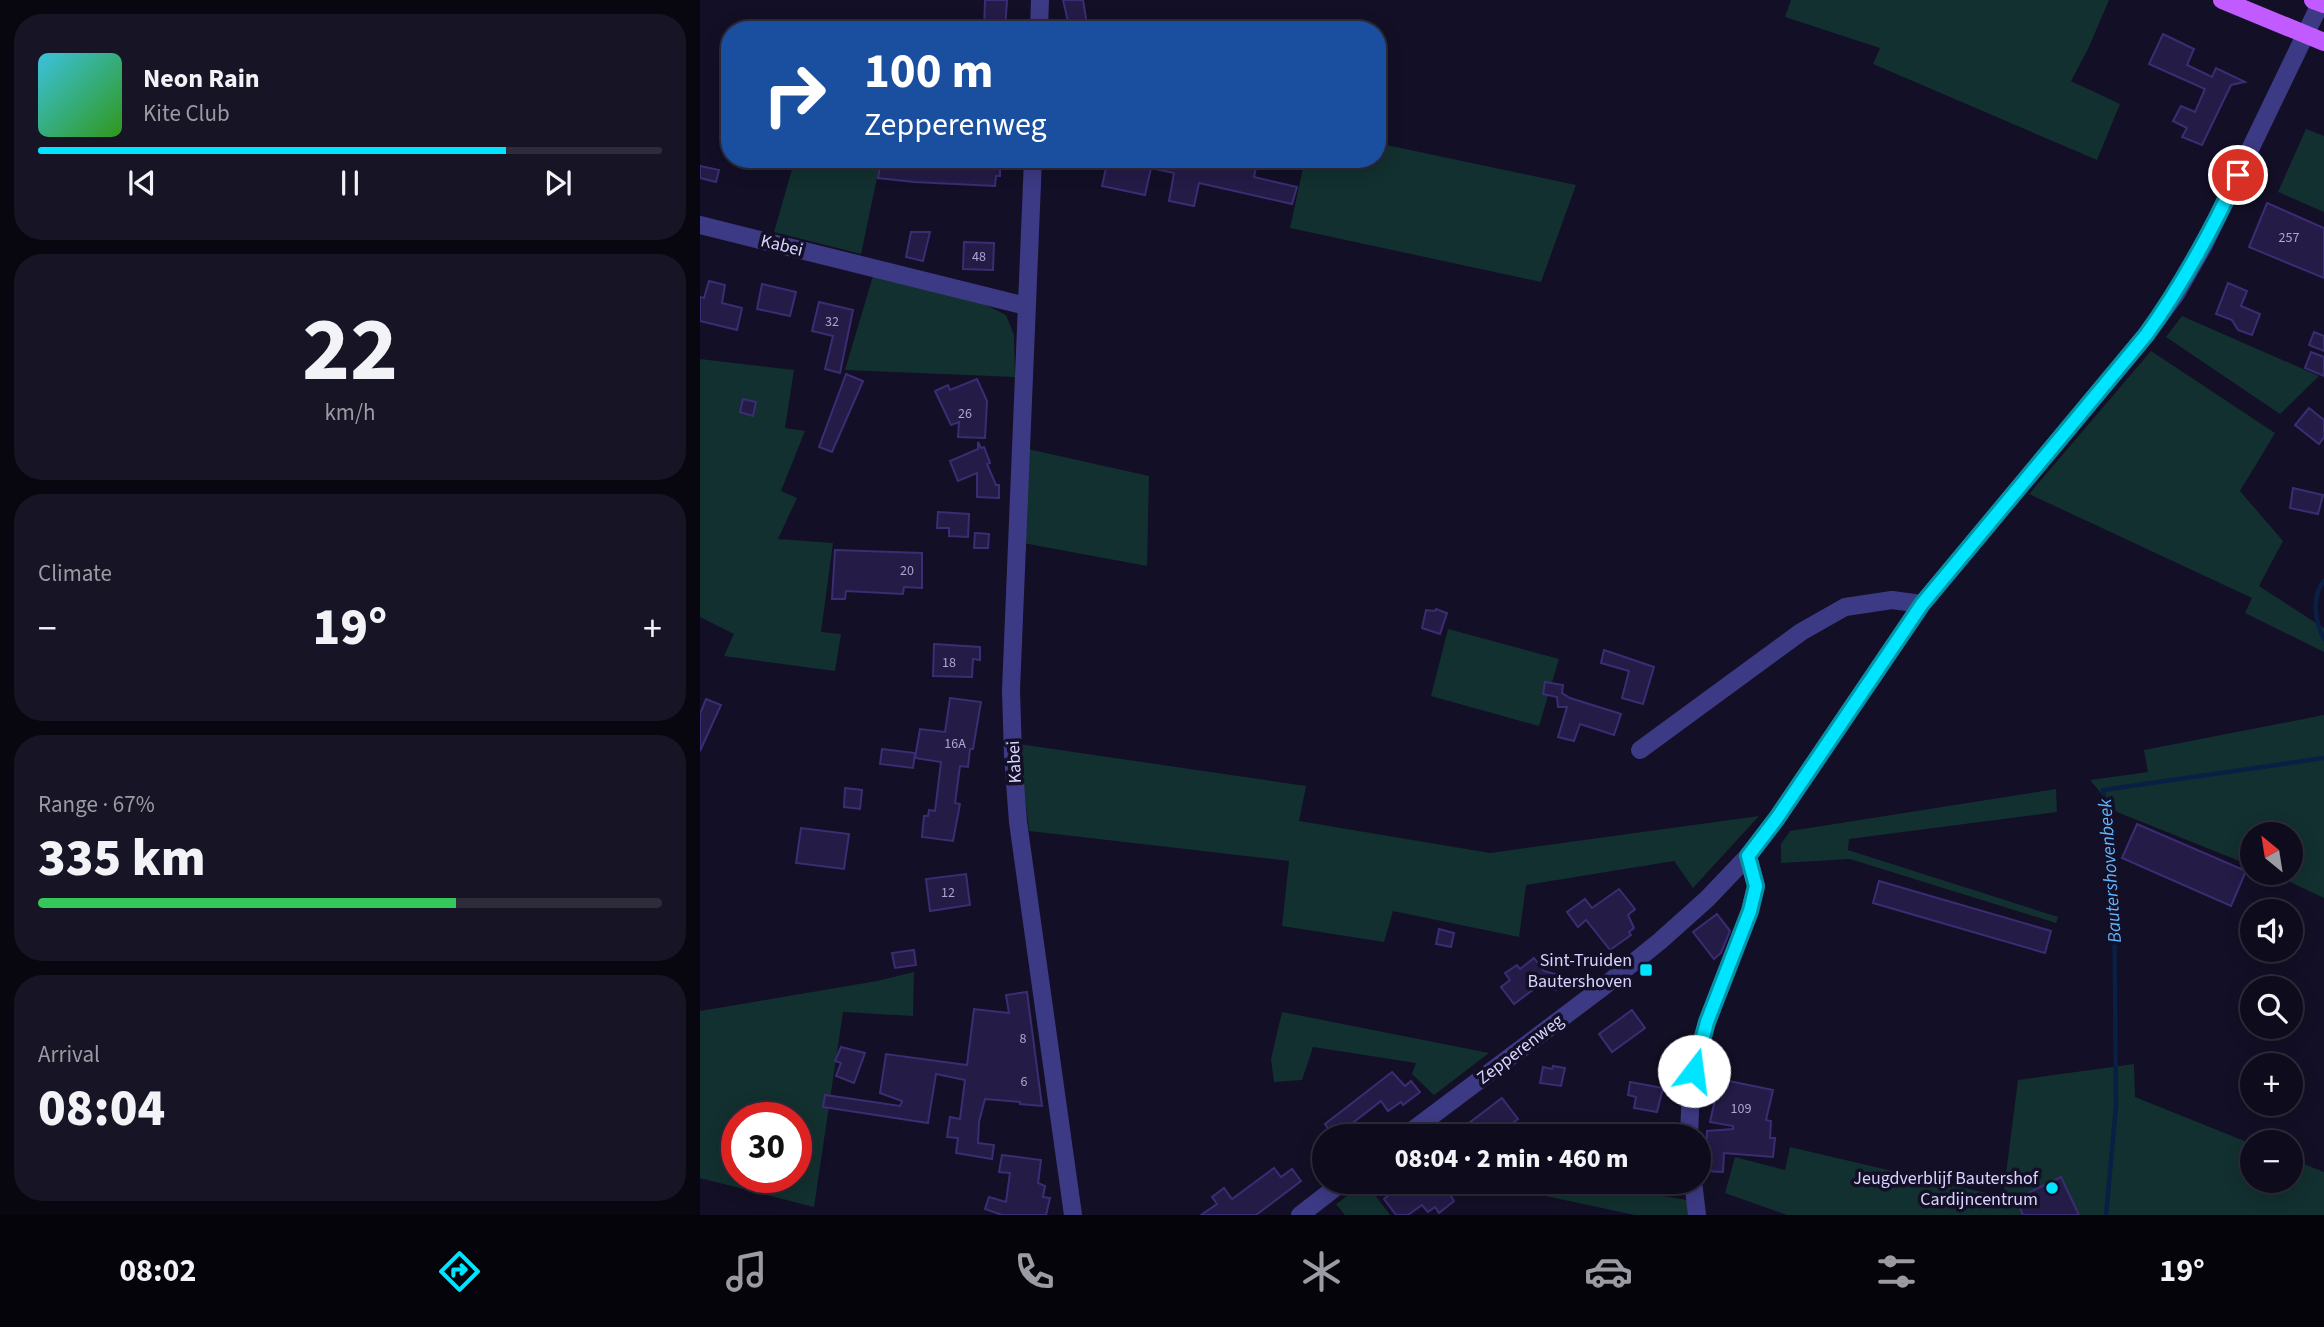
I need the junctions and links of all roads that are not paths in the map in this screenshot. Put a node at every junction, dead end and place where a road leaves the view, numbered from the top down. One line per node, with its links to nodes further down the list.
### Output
1 (1040, 0): 4 (street)
2 (2222, 0): 5 (main road)
3 (2320, 2): 5 (street, Zepperenweg)
4 (1039, 21)
5 (2306, 35): 6 (main road); 10 (street, Zepperenweg)
6 (2324, 42)
7 (1034, 168): 9 (street, Kabei)
8 (700, 225): 9 (street, Kabei)
9 (1026, 306): 17 (street, Kabei)
10 (1922, 604): 11 (street); 12 (street, Zepperenweg)
11 (1640, 750)
12 (1748, 856): 13 (street, Zepperenweg); 14 (street)
13 (1421, 1124)
14 (1689, 1124)
15 (1327, 1194): 18 (street)
16 (1695, 1194): 19 (street)
17 (1073, 1215)
18 (1300, 1215)
19 (1697, 1215)

